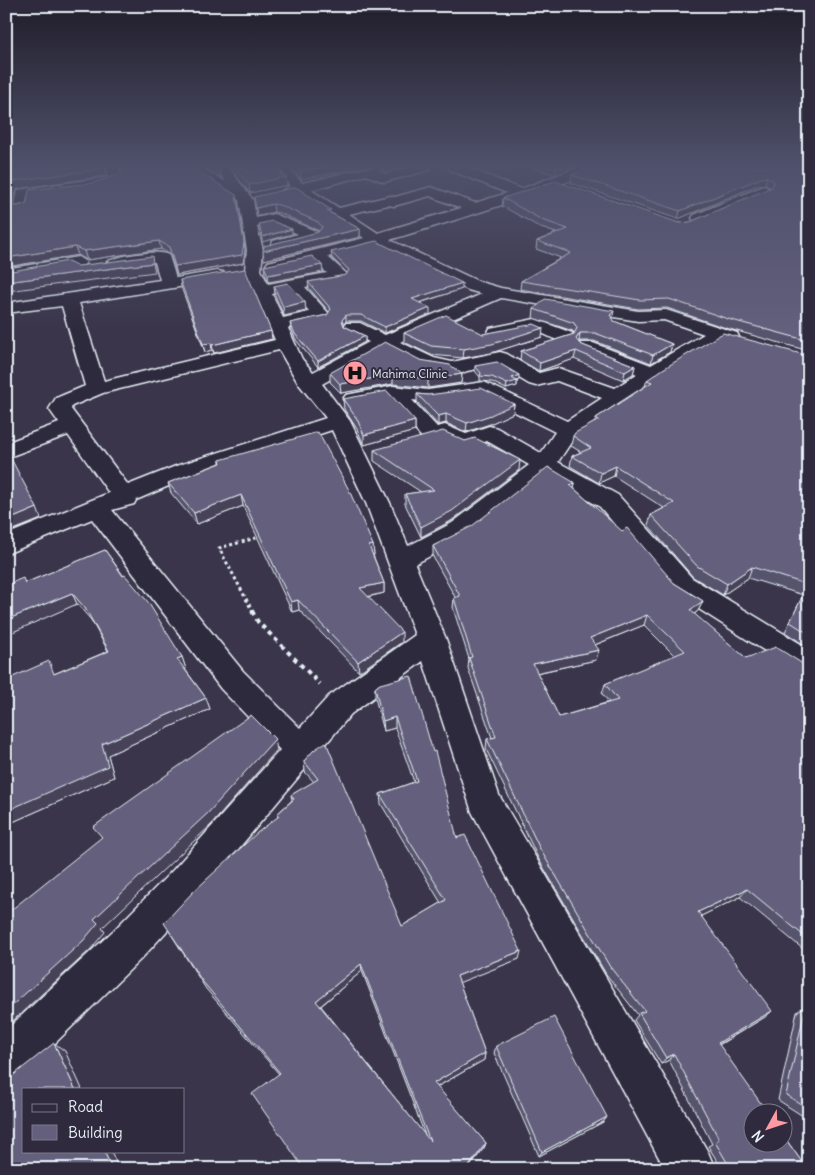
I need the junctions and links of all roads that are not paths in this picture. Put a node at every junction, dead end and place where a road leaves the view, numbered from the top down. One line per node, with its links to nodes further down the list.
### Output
1 (238, 222): 10 (street)
2 (246, 222): 10 (street)
3 (270, 222): 10 (street)
4 (283, 222): 9 (street)
5 (350, 222): 11 (street)
6 (430, 222): 11 (street)
7 (689, 222): 8 (street)
8 (682, 225)
9 (313, 235): 10 (street); 12 (street)
10 (253, 239): 13 (street); 16 (street); 17 (street); 25 (street)
11 (376, 239): 12 (street); 18 (street)
12 (337, 250): 13 (street)
13 (316, 255): 17 (street)
14 (86, 271): 15 (street); 16 (street); 16 (street); 19 (street)
15 (6, 274)
16 (169, 284)
17 (295, 286): 25 (street)
18 (499, 293): 21 (street); 23 (street)
19 (69, 300): 20 (street); 34 (street)
20 (6, 308)
21 (447, 315): 22 (street); 29 (street)
22 (464, 325)
23 (642, 325): 26 (street); 32 (street)
24 (353, 328): 29 (street)
25 (281, 334): 34 (street); 37 (street)
26 (718, 334): 28 (street); 32 (street)
27 (482, 335): 30 (street)
28 (746, 341)
29 (384, 342): 31 (street); 37 (street)
30 (537, 346)
31 (456, 367): 33 (street); 36 (street)
32 (652, 373): 36 (street)
33 (479, 388): 35 (street); 39 (street)
34 (96, 389): 38 (street)
35 (393, 392): 37 (street); 41 (street)
36 (619, 397): 39 (street)
37 (324, 403): 42 (street); 45 (street)
38 (72, 426): 40 (street); 42 (street)
39 (568, 430): 41 (street)
40 (6, 451)
41 (544, 465): 45 (street); 47 (street)
42 (125, 498): 43 (street)
43 (98, 509): 44 (street); 48 (street)
44 (6, 545)
45 (400, 561): 46 (street)
46 (431, 639): 48 (street); 50 (street)
47 (809, 664)
48 (301, 750): 49 (street)
49 (6, 1058)
50 (692, 1169)

